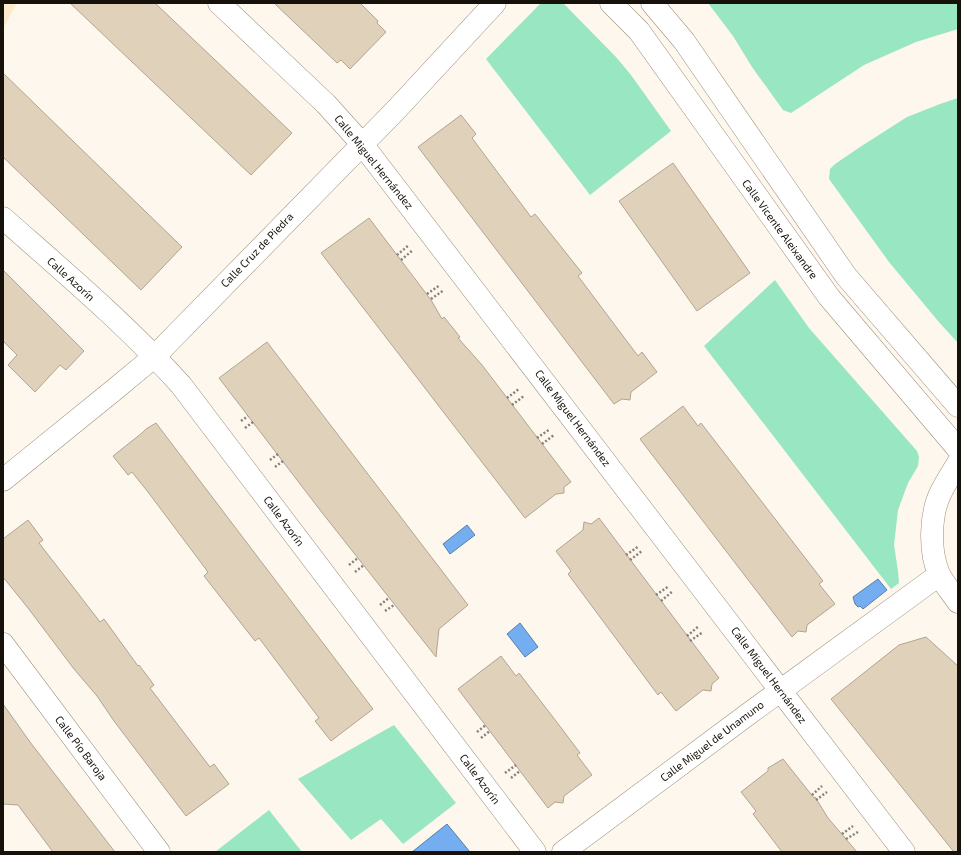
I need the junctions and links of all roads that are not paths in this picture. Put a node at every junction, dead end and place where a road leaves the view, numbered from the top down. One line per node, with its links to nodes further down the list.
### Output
1 (219, 3): 5 (street, Calle Miguel Hernández)
2 (495, 3): 5 (street, Calle Cruz de Piedra)
3 (611, 3): 9 (street, Calle Vicente Aleixandre)
4 (652, 3): 8 (street)
5 (362, 144): 7 (street, Calle Cruz de Piedra); 15 (street, Calle Miguel Hernández)
6 (3, 218): 7 (street, Calle Azorín)
7 (155, 356): 11 (street, Calle Cruz de Piedra); 17 (street, Calle Azorín)
8 (958, 406)
9 (958, 449)
10 (958, 463): 12 (street)
11 (3, 480)
12 (939, 575): 13 (street); 15 (street, Calle Miguel de Unamuno)
13 (958, 602)
14 (3, 644): 16 (street, Calle Pío Baroja)
15 (781, 690): 18 (street, Calle Miguel de Unamuno); 19 (street, Calle Miguel Hernández)
16 (159, 852)
17 (535, 852)
18 (563, 852)
19 (904, 852)

